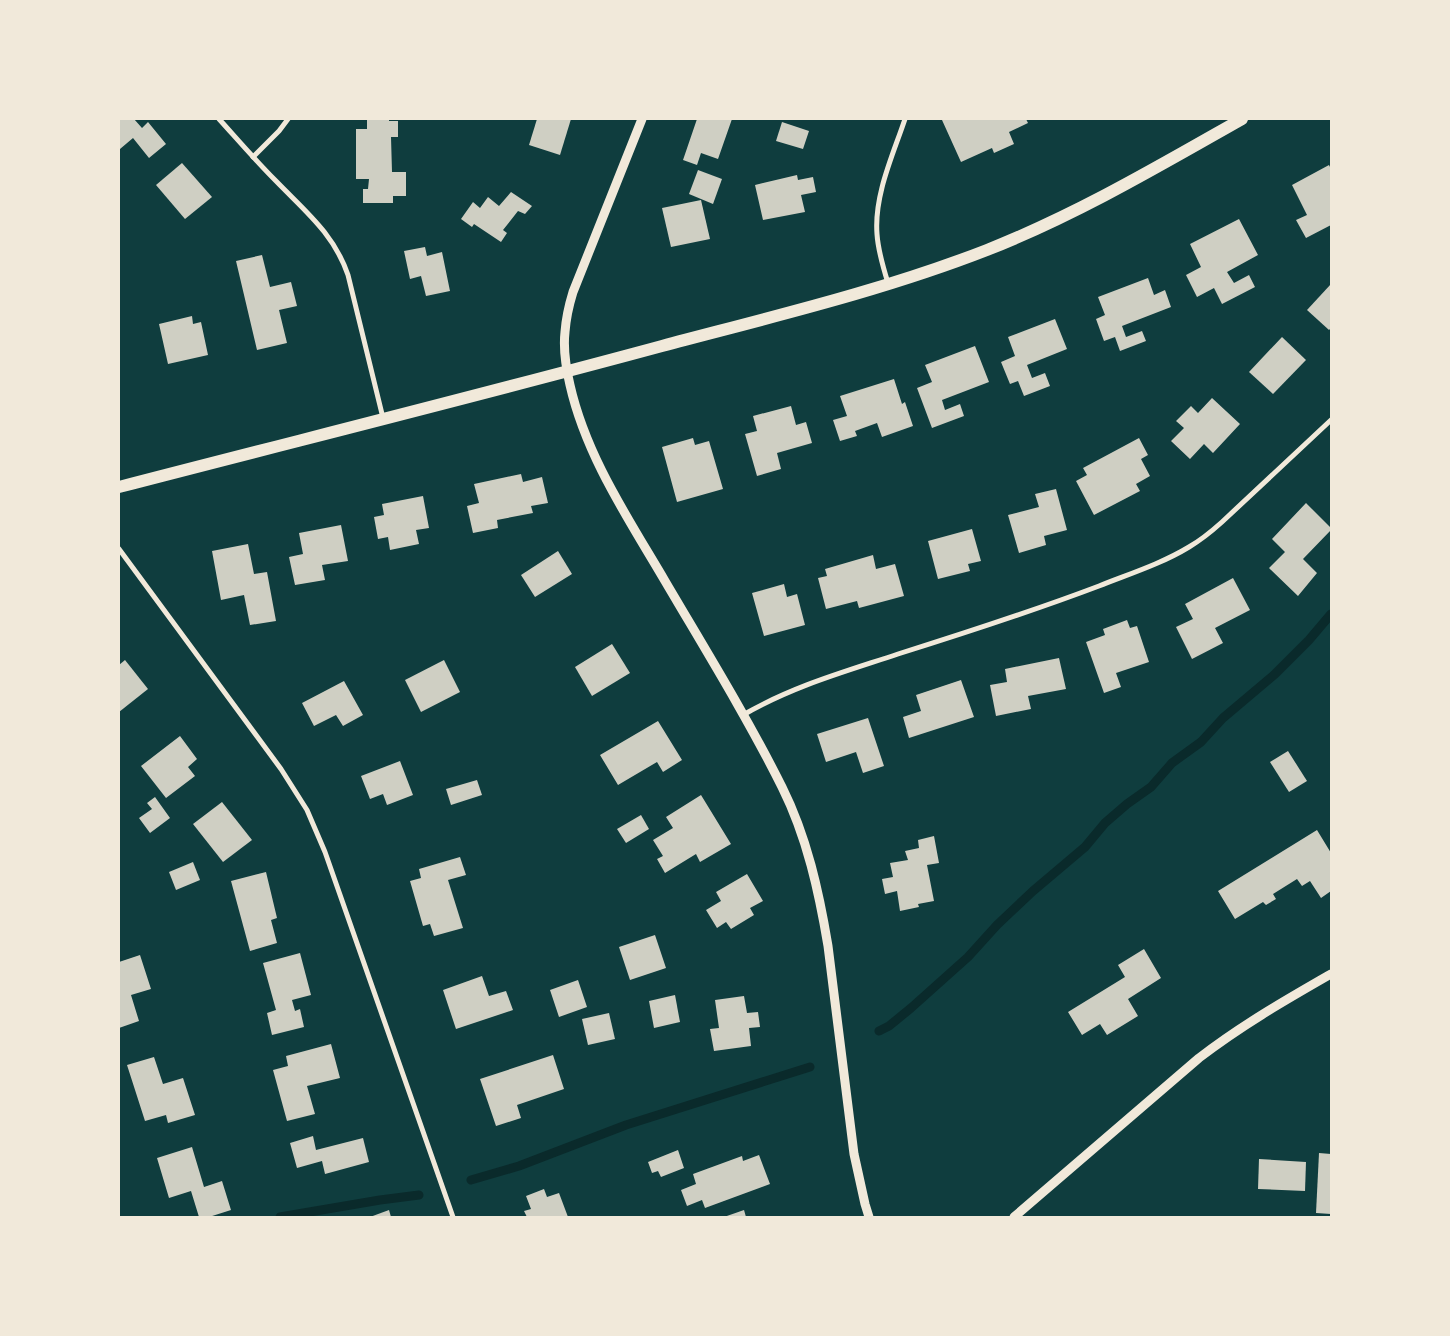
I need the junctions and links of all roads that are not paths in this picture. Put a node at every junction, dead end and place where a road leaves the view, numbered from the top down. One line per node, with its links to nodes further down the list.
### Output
1 (219, 119): 6 (street)
2 (288, 119): 6 (street)
3 (642, 119): 8 (street)
4 (905, 119): 7 (street)
5 (1242, 119): 7 (main road)
6 (254, 157): 9 (street)
7 (889, 285): 8 (main road)
8 (567, 372): 9 (main road); 13 (street)
9 (383, 418): 11 (main road)
10 (1331, 420): 13 (street)
11 (119, 488)
12 (119, 549): 15 (street)
13 (743, 715): 16 (street)
14 (1331, 974): 17 (street)
15 (453, 1217)
16 (869, 1217)
17 (1014, 1217)

